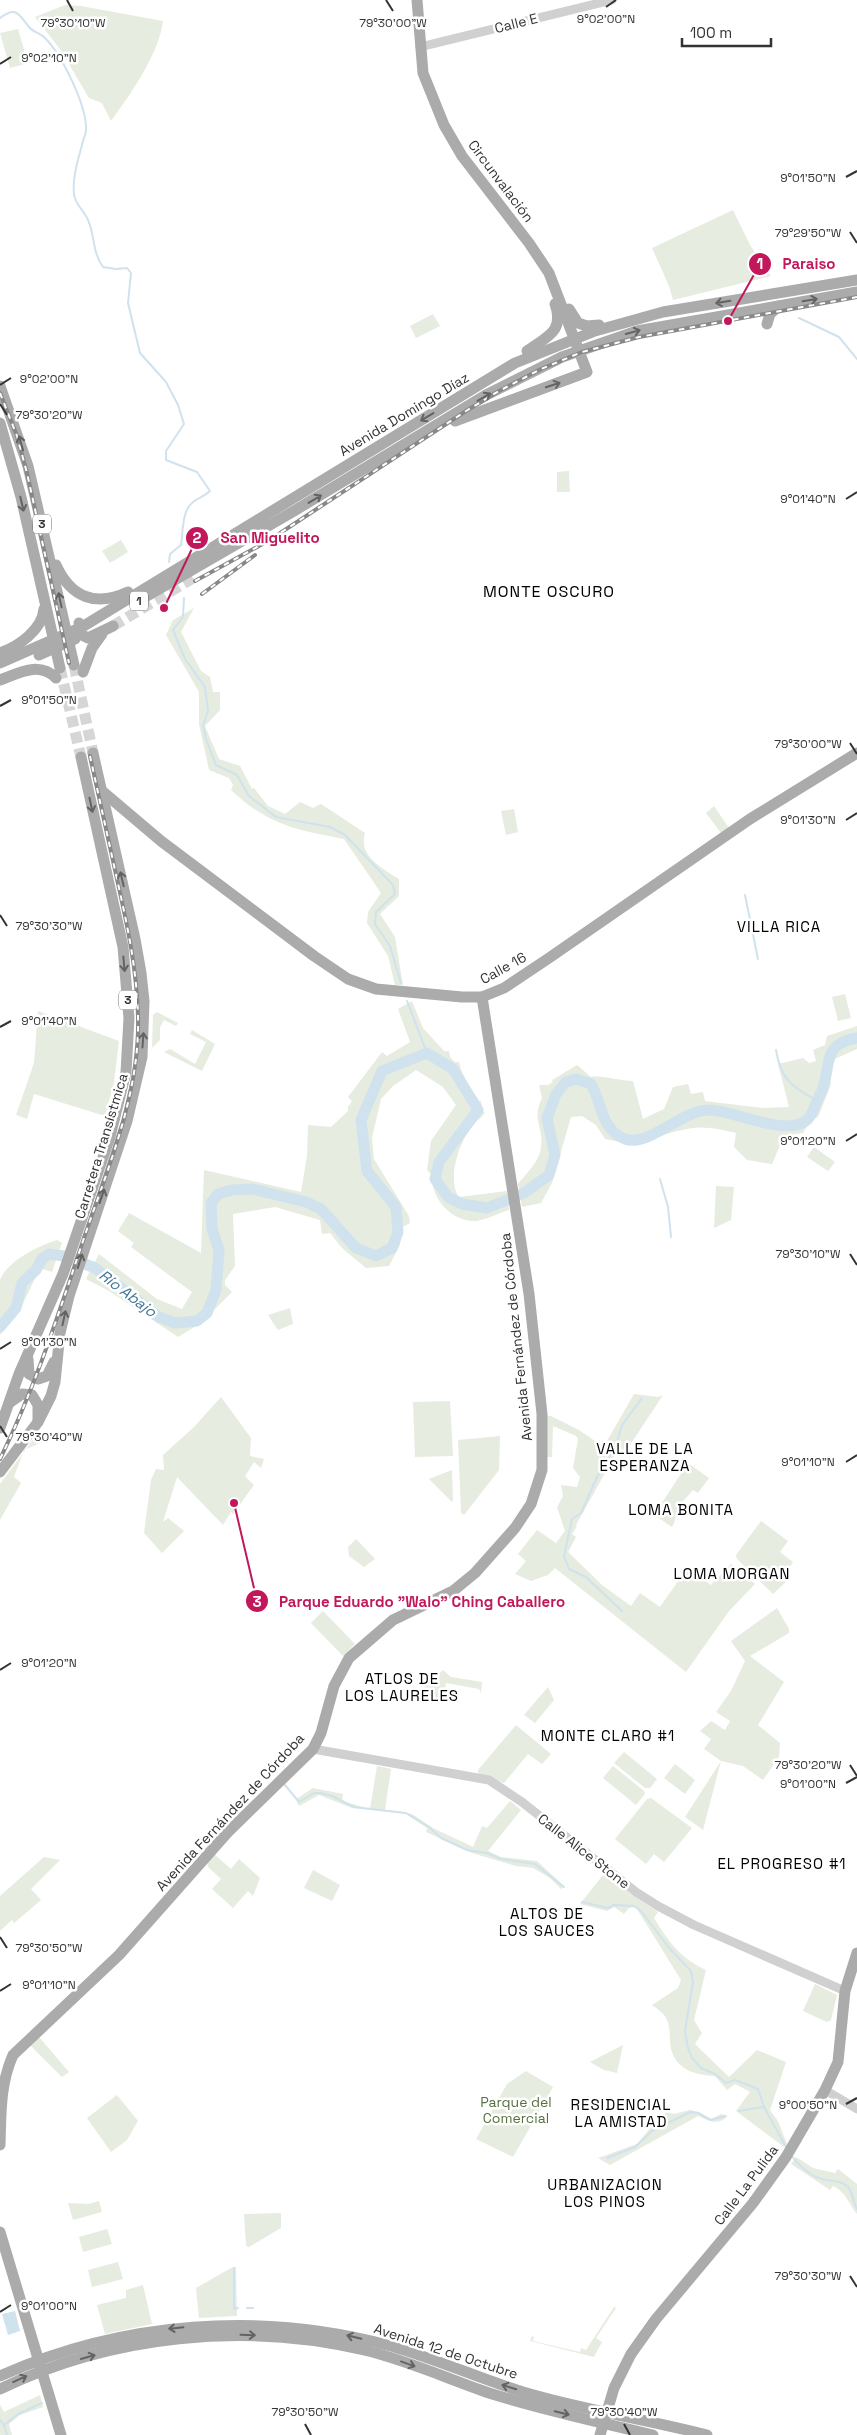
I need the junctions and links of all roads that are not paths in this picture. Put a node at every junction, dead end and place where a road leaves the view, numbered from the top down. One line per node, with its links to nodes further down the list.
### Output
1 (417, 0): 3 (main road, Circunvalación)
2 (612, 0): 3 (street, Calle E)
3 (420, 47): 4 (main road, Circunvalación)
4 (508, 216): 8 (main road); 10 (main road); 13 (main road, Circunvalación, one-way to 4)
5 (857, 280): 8 (main road, Avenida Domingo Díaz, one-way to 8)
6 (857, 292): 7 (main road, Avenida Domingo Díaz, one-way to 6)
7 (785, 304): 9 (main road); 13 (main road, Avenida Domingo Díaz, one-way to 7)
8 (630, 321): 10 (main road, Avenida Domingo Díaz)
9 (767, 324)
10 (515, 363): 14 (main road, Avenida Domingo Díaz, one-way to 14)
11 (0, 386): 16 (main road, 3, one-way to 11)
12 (0, 423): 19 (main road, 3, one-way to 19)
13 (425, 432): 15 (main road, Avenida Domingo Díaz, one-way to 13)
14 (267, 512): 18 (main road); 21 (main road, Avenida Domingo Díaz)
15 (273, 523): 17 (main road); 22 (main road, Avenida Domingo Díaz / 1)
16 (48, 549): 18 (main road); 18 (main road, 3, one-way to 16)
17 (193, 578)
18 (130, 591)
19 (44, 600): 20 (main road); 23 (main road, 3)
20 (4, 652): 23 (main road)
21 (0, 663)
22 (0, 670)
23 (23, 671): 24 (main road)
24 (0, 680)
25 (93, 753): 28 (main road, Carretera Transístmica / 3)
26 (857, 753): 31 (main road, Calle 16)
27 (81, 757): 32 (main road, Carretera Transístmica / 3, one-way to 32)
28 (102, 790): 29 (main road, Calle 16); 30 (main road, Carretera Transístmica / 3)
29 (126, 812): 30 (main road); 31 (main road, Calle 16)
30 (108, 819): 33 (main road, Carretera Transístmica / 3, one-way to 30)
31 (482, 997): 38 (main road, Avenida Fernández de Córdoba)
32 (30, 1350): 33 (main road); 34 (main road, Carretera Transístmica / 3)
33 (58, 1351): 35 (main road, Carretera Transístmica / 3)
34 (8, 1404): 35 (main road); 36 (main road, Carretera Transístmica / 3)
35 (38, 1422): 37 (main road, Carretera Transístmica / 3)
36 (0, 1428)
37 (0, 1472)
38 (313, 1749): 40 (street, Calle Alice Stone); 43 (main road, Avenida Fernández de Córdoba)
39 (857, 1953): 40 (main road, Calle La Pulida)
40 (845, 1991): 41 (main road, Calle La Pulida)
41 (826, 2090): 42 (street); 48 (main road, Calle La Pulida)
42 (857, 2109)
43 (0, 2145)
44 (0, 2232): 45 (main road)
45 (39, 2366): 46 (main road, Avenida 12 de Octubre); 47 (main road, Avenida 12 de Octubre, one-way to 45); 48 (main road, Avenida 12 de Octubre, one-way to 45); 49 (main road, Avenida 12 de Octubre, one-way to 49); 50 (main road)
46 (0, 2376)
47 (0, 2389)
48 (607, 2411): 49 (main road, Calle La Pulida); 53 (main road, Avenida 12 de Octubre)
49 (604, 2423): 51 (main road, Calle La Pulida); 52 (main road, Avenida 12 de Octubre)
50 (61, 2435)
51 (600, 2435)
52 (653, 2435)
53 (707, 2435)

